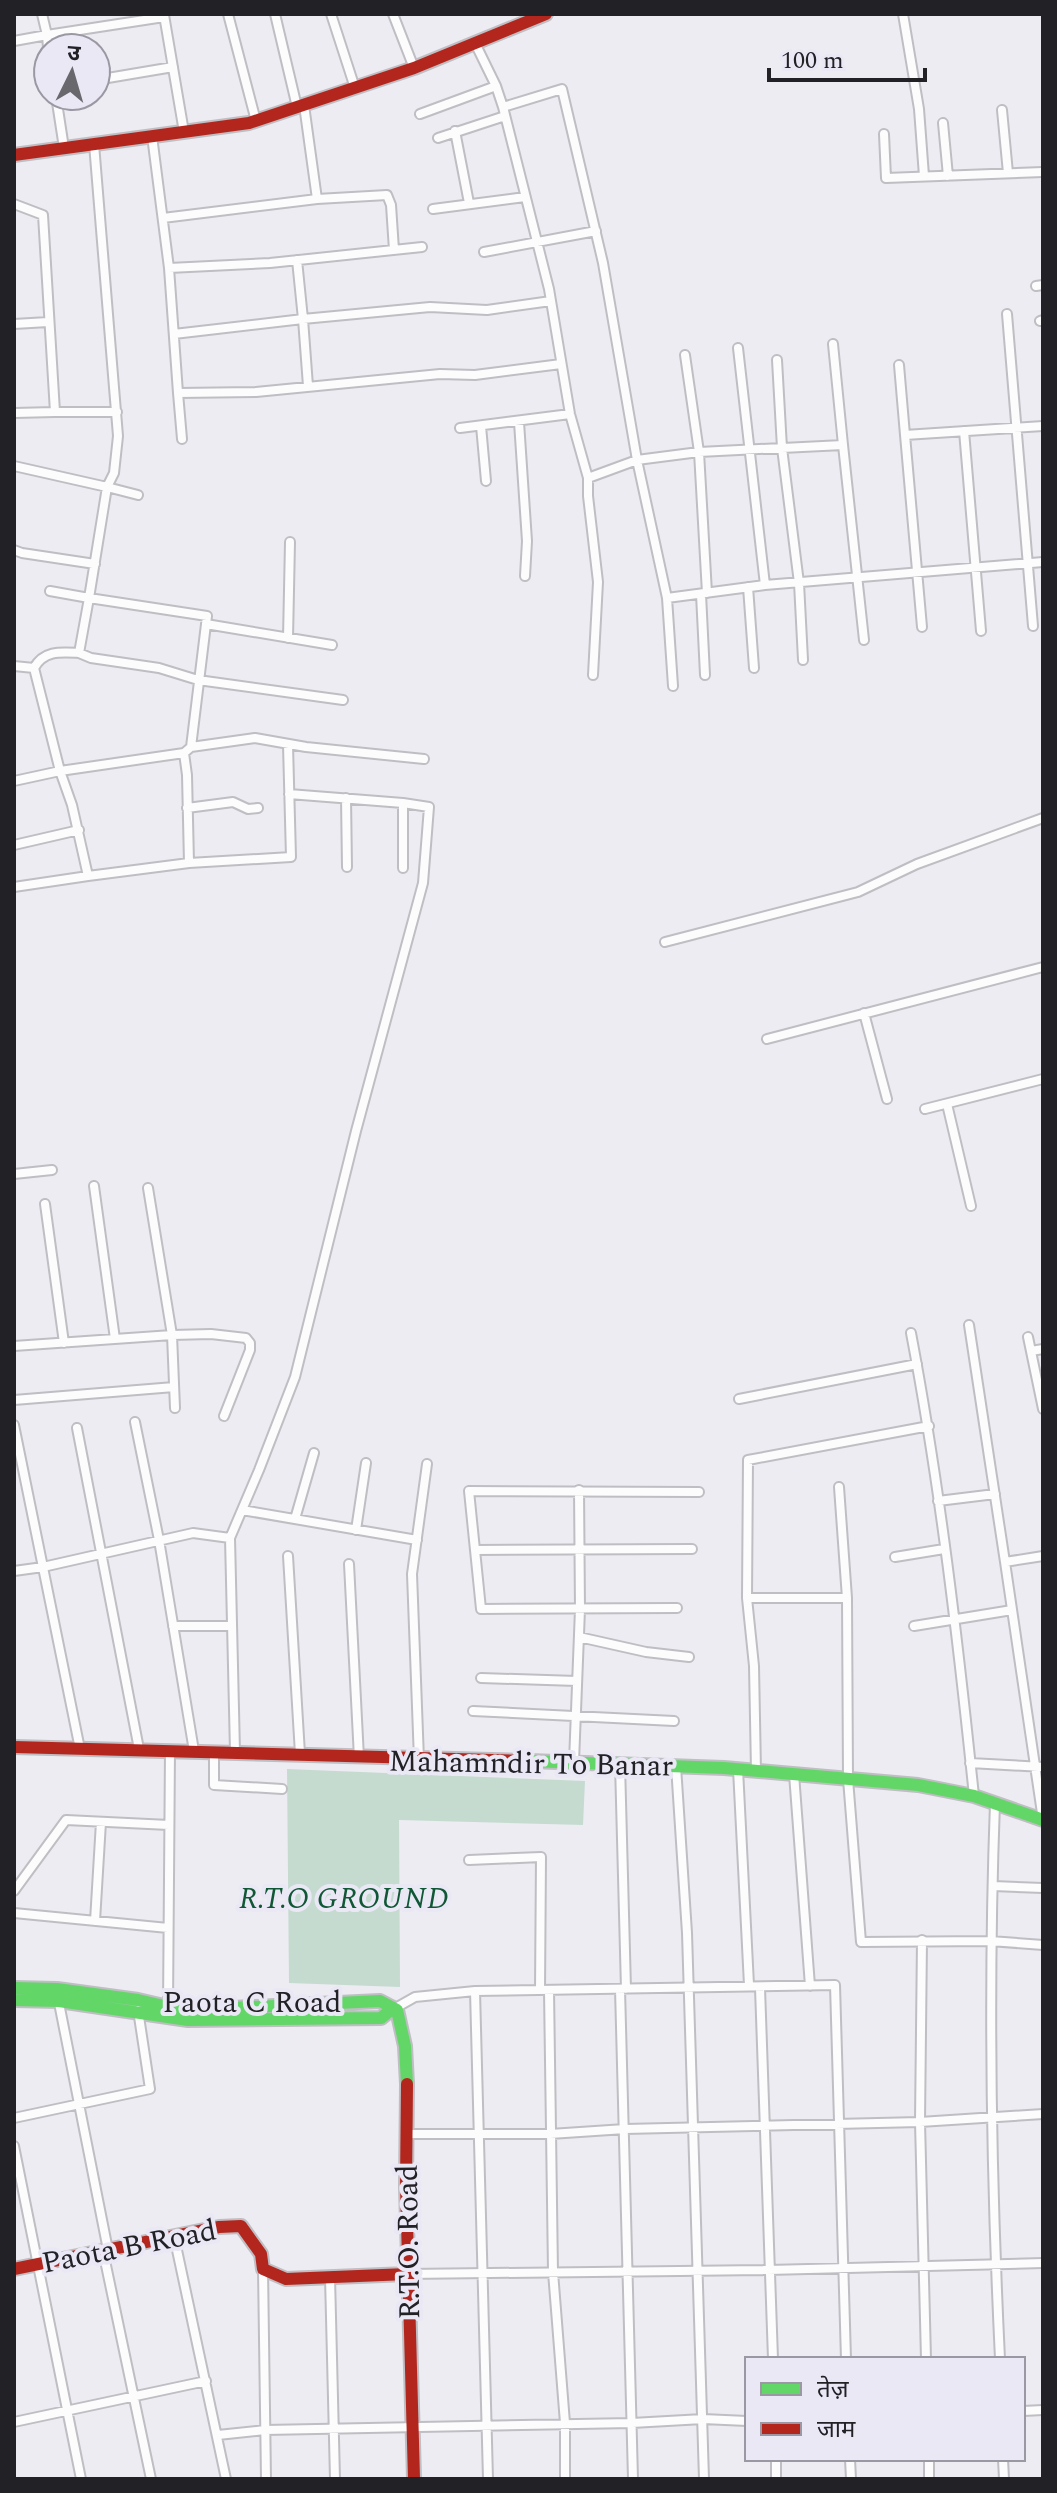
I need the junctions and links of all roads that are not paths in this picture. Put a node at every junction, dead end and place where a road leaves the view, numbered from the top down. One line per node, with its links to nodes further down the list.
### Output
1 (228, 14): 20 (street)
2 (275, 14): 15 (street)
3 (331, 14): 14 (street)
4 (393, 14): 11 (street)
5 (546, 14): 9 (street)
6 (903, 14): 32 (street)
7 (164, 16): 8 (street); 10 (street)
8 (65, 32)
9 (475, 43): 11 (street); 13 (street)
10 (173, 67): 12 (street); 23 (street)
11 (414, 68): 14 (street)
12 (112, 77)
13 (496, 86): 17 (street); 19 (street)
14 (355, 88): 15 (street)
15 (300, 106): 20 (street); 35 (street)
16 (1002, 110): 31 (street)
17 (504, 111): 22 (street); 34 (street); 40 (street)
18 (58, 112): 28 (street)
19 (420, 114)
20 (256, 121): 23 (street)
21 (943, 123): 33 (street)
22 (455, 131): 26 (street); 36 (street)
23 (184, 132): 25 (street)
24 (884, 134): 32 (street)
25 (152, 136): 27 (street); 39 (street)
26 (438, 138)
27 (94, 144): 28 (street); 62 (street)
28 (64, 148): 29 (street)
29 (14, 155)
30 (1043, 172): 31 (street)
31 (1008, 173): 33 (street)
32 (924, 176): 33 (street)
33 (948, 176)
34 (525, 197): 36 (street); 41 (street)
35 (317, 199): 39 (street); 43 (street)
36 (469, 203): 38 (street)
37 (14, 204): 50 (street)
38 (433, 209)
39 (163, 218): 46 (street)
40 (596, 231): 41 (street); 77 (street)
41 (537, 242): 44 (street); 47 (street)
42 (422, 247): 43 (street)
43 (394, 250): 45 (street)
44 (484, 252)
45 (297, 260): 46 (street); 49 (street)
46 (169, 268): 52 (street)
47 (551, 301): 49 (street); 57 (street)
48 (1007, 314): 68 (street)
49 (303, 319): 52 (street); 59 (street)
50 (48, 322): 51 (street); 61 (street)
51 (14, 324)
52 (174, 334): 60 (street)
53 (833, 344): 73 (street)
54 (738, 348): 75 (street)
55 (685, 355): 76 (street)
56 (777, 360): 74 (street)
57 (561, 364): 59 (street); 64 (street)
58 (899, 365): 71 (street)
59 (308, 386): 60 (street)
60 (178, 393): 72 (street)
61 (55, 412): 62 (street); 63 (street)
62 (117, 412): 81 (street)
63 (14, 413)
64 (570, 414): 65 (street); 79 (street)
65 (519, 422): 66 (street); 90 (street)
66 (481, 426): 69 (street); 80 (street)
67 (1043, 426): 68 (street)
68 (1017, 427): 70 (street); 87 (street)
69 (460, 428)
70 (964, 431): 71 (street); 88 (street)
71 (905, 435): 89 (street)
72 (182, 439)
73 (843, 445): 74 (street); 91 (street)
74 (782, 448): 75 (street); 92 (street)
75 (748, 450): 76 (street); 93 (street)
76 (699, 452): 77 (street); 96 (street)
77 (637, 460): 79 (street); 98 (street)
78 (14, 466): 81 (street)
79 (588, 478): 111 (street)
80 (486, 481)
81 (107, 487): 82 (street); 86 (street)
82 (138, 495)
83 (290, 542): 103 (street)
84 (14, 550): 86 (street)
85 (1043, 562): 87 (street)
86 (95, 564): 97 (street)
87 (1029, 564): 88 (street); 100 (street)
88 (977, 569): 89 (street); 102 (street)
89 (919, 574): 91 (street); 101 (street)
90 (525, 576)
91 (857, 579): 92 (street); 104 (street)
92 (799, 583): 93 (street); 107 (street)
93 (765, 585): 94 (street)
94 (748, 587): 96 (street); 110 (street)
95 (50, 591): 97 (street)
96 (704, 593): 98 (street); 112 (street)
97 (89, 598): 99 (street); 106 (street)
98 (667, 598): 114 (street)
99 (206, 624): 103 (street); 113 (street)
100 (1033, 626)
101 (922, 627)
102 (981, 631)
103 (288, 638): 105 (street)
104 (864, 640)
105 (332, 645)
106 (79, 653): 109 (street); 113 (street)
107 (803, 660)
108 (14, 666): 109 (street)
109 (34, 668): 119 (street)
110 (754, 668)
111 (593, 675)
112 (705, 675)
113 (198, 680): 115 (street); 117 (street)
114 (673, 686)
115 (343, 700)
116 (288, 745): 117 (street); 118 (street); 121 (street)
117 (188, 750): 119 (street); 124 (street)
118 (424, 759)
119 (60, 771): 120 (street); 127 (street)
120 (14, 781)
121 (289, 794): 122 (street); 129 (street)
122 (346, 798): 123 (street); 130 (street)
123 (403, 803): 131 (street); 176 (street)
124 (187, 808): 125 (street); 129 (street)
125 (258, 808)
126 (1043, 818): 134 (street)
127 (79, 830): 128 (street); 132 (street)
128 (14, 845)
129 (189, 863): 132 (street)
130 (347, 867)
131 (403, 868)
132 (88, 876): 133 (street)
133 (14, 887)
134 (665, 942)
135 (1043, 967): 136 (street)
136 (864, 1013): 137 (street); 139 (street)
137 (767, 1039)
138 (1043, 1079): 140 (street)
139 (887, 1099)
140 (947, 1104): 141 (street); 147 (street)
141 (925, 1109)
142 (52, 1170): 143 (street)
143 (14, 1174)
144 (94, 1186): 152 (street)
145 (148, 1188): 150 (street)
146 (45, 1204): 153 (street)
147 (971, 1206)
148 (969, 1325): 174 (street)
149 (911, 1333): 157 (street)
150 (172, 1335): 152 (street); 158 (street); 163 (street)
151 (1028, 1337): 156 (street)
152 (115, 1339): 153 (street)
153 (64, 1343): 154 (street)
154 (14, 1346)
155 (1043, 1349): 156 (street)
156 (1031, 1351): 162 (street)
157 (917, 1364): 159 (street); 166 (street)
158 (174, 1387): 160 (street); 161 (street)
159 (739, 1399)
160 (14, 1400)
161 (175, 1408)
162 (1043, 1409)
163 (224, 1416)
164 (135, 1422): 180 (street)
165 (14, 1425): 192 (street)
166 (929, 1426): 175 (street); 194 (street)
167 (77, 1428): 186 (street)
168 (314, 1453): 177 (street)
169 (366, 1463): 178 (street)
170 (427, 1464): 181 (street)
171 (839, 1487): 195 (street)
172 (579, 1490): 173 (street); 184 (street); 185 (street)
173 (699, 1492)
174 (995, 1494): 175 (street); 190 (street)
175 (938, 1501): 183 (street)
176 (242, 1510): 177 (street); 179 (street)
177 (295, 1519): 178 (street)
178 (356, 1530): 181 (street)
179 (230, 1538): 180 (street); 201 (street)
180 (159, 1540): 186 (street); 200 (street)
181 (417, 1540): 219 (street)
182 (692, 1549): 185 (street)
183 (944, 1549): 189 (street); 199 (street)
184 (475, 1550): 185 (street); 197 (street)
185 (580, 1550): 197 (street)
186 (102, 1554): 192 (street); 212 (street)
187 (288, 1556): 217 (street)
188 (1043, 1556): 190 (street)
189 (895, 1557)
190 (1005, 1562): 198 (street)
191 (349, 1564): 218 (street)
192 (43, 1567): 193 (street); 211 (street)
193 (14, 1571)
194 (747, 1598): 195 (street); 226 (street)
195 (847, 1598): 228 (street)
196 (677, 1608): 197 (street)
197 (580, 1609): 203 (street)
198 (1012, 1610): 199 (street); 224 (street)
199 (953, 1620): 202 (street); 221 (street)
200 (173, 1626): 201 (street); 214 (street)
201 (232, 1626): 216 (street)
202 (914, 1626)
203 (579, 1637): 204 (street); 206 (street)
204 (689, 1657)
205 (481, 1678): 206 (street)
206 (577, 1681): 208 (street)
207 (473, 1711): 208 (street)
208 (576, 1717): 209 (street); 220 (street)
209 (674, 1721)
210 (14, 1745): 211 (street, Mahamndir To Banar)
211 (80, 1749): 212 (street, Mahamndir To Banar)
212 (139, 1749): 213 (street, Mahamndir To Banar)
213 (170, 1750): 214 (street, Mahamndir To Banar); 234 (street)
214 (194, 1751): 215 (street, Mahamndir To Banar)
215 (214, 1751): 216 (street, Mahamndir To Banar); 229 (street)
216 (235, 1752): 217 (street, Mahamndir To Banar)
217 (300, 1754): 218 (street, Mahamndir To Banar)
218 (359, 1758): 219 (street, Mahamndir To Banar)
219 (419, 1760): 220 (street, Mahamndir To Banar)
220 (574, 1762): 222 (street, Mahamndir To Banar)
221 (970, 1763): 224 (street); 230 (street)
222 (620, 1764): 223 (street, Mahamndir To Banar); 250 (street)
223 (676, 1766): 225 (street, Mahamndir To Banar); 247 (street)
224 (1038, 1766): 232 (street)
225 (738, 1769): 226 (street, Mahamndir To Banar); 245 (street)
226 (756, 1771): 227 (street, Mahamndir To Banar)
227 (794, 1774): 228 (street, Mahamndir To Banar); 246 (street)
228 (848, 1779): 230 (street, Mahamndir To Banar); 242 (street)
229 (282, 1789)
230 (974, 1796): 231 (street, Mahamndir To Banar)
231 (995, 1803): 232 (street, Mahamndir To Banar); 236 (street)
232 (1043, 1820)
233 (101, 1822): 234 (street); 238 (street); 240 (street)
234 (169, 1825): 241 (street)
235 (469, 1860): 251 (street)
236 (993, 1886): 237 (street); 243 (street)
237 (1043, 1888)
238 (14, 1891)
239 (14, 1913): 240 (street)
240 (95, 1921): 241 (street)
241 (168, 1928): 256 (street)
242 (922, 1940): 243 (street); 262 (street)
243 (990, 1941): 244 (street); 260 (street)
244 (1043, 1945)
245 (749, 1985): 247 (street); 249 (street)
246 (810, 1986): 249 (street); 263 (street)
247 (689, 1987): 250 (street); 265 (street)
248 (14, 1988): 253 (street, Paota C Road)
249 (760, 1988): 264 (street)
250 (623, 1989): 251 (street); 266 (street)
251 (544, 1990): 252 (street); 269 (street)
252 (475, 1991): 257 (street); 268 (street)
253 (58, 1995): 254 (street); 255 (street, Paota C Road); 258 (street)
254 (14, 2000)
255 (138, 2006): 256 (street, Paota C Road); 257 (street); 258 (street)
256 (168, 2007): 257 (street, Paota C Road)
257 (394, 2010): 267 (street, R.T.O. Road)
258 (80, 2104): 261 (street); 272 (street)
259 (1043, 2114): 260 (street)
260 (990, 2117): 262 (street); 273 (street)
261 (14, 2118)
262 (920, 2122): 263 (street); 276 (street)
263 (839, 2124): 264 (street); 277 (street)
264 (764, 2126): 265 (street); 282 (street)
265 (694, 2127): 266 (street); 281 (street)
266 (625, 2129): 269 (street); 280 (street)
267 (406, 2134): 268 (street); 284 (street, R.T.O. Road)
268 (479, 2134): 269 (street); 285 (street)
269 (550, 2134): 283 (street)
270 (14, 2146): 275 (street)
271 (174, 2236): 272 (street, Paota B Road); 279 (street, Paota B Road); 291 (street)
272 (106, 2250): 275 (street, Paota B Road); 292 (street)
273 (996, 2263): 274 (street); 276 (street); 290 (street)
274 (1043, 2263)
275 (37, 2264): 278 (street, Paota B Road); 293 (street)
276 (925, 2265): 277 (street); 289 (street)
277 (844, 2268): 282 (street); 288 (street)
278 (14, 2269)
279 (263, 2269): 286 (street); 302 (street)
280 (627, 2270): 281 (street); 283 (street); 298 (street)
281 (698, 2270): 282 (street); 294 (street)
282 (768, 2270): 287 (street)
283 (553, 2272): 285 (street); 297 (street)
284 (407, 2274): 285 (street); 286 (street); 301 (street, R.T.O. Road)
285 (483, 2274): 299 (street)
286 (330, 2277): 300 (street)
287 (773, 2357)
288 (846, 2357)
289 (926, 2357)
290 (1000, 2357)
291 (206, 2381): 292 (street); 303 (street)
292 (134, 2396): 293 (street); 305 (street)
293 (67, 2410): 296 (street); 304 (street)
294 (703, 2419): 295 (street); 298 (street); 313 (street)
295 (745, 2421)
296 (14, 2422)
297 (565, 2423): 298 (street); 299 (street); 311 (street)
298 (632, 2423): 312 (street)
299 (486, 2425): 301 (street); 310 (street)
300 (335, 2429): 301 (street); 302 (street); 308 (street)
301 (415, 2429): 309 (street, R.T.O. Road)
302 (265, 2430): 303 (street); 307 (street)
303 (218, 2435): 306 (street)
304 (81, 2479)
305 (151, 2479)
306 (226, 2479)
307 (266, 2479)
308 (335, 2479)
309 (414, 2479)
310 (488, 2479)
311 (565, 2479)
312 (633, 2479)
313 (704, 2479)

